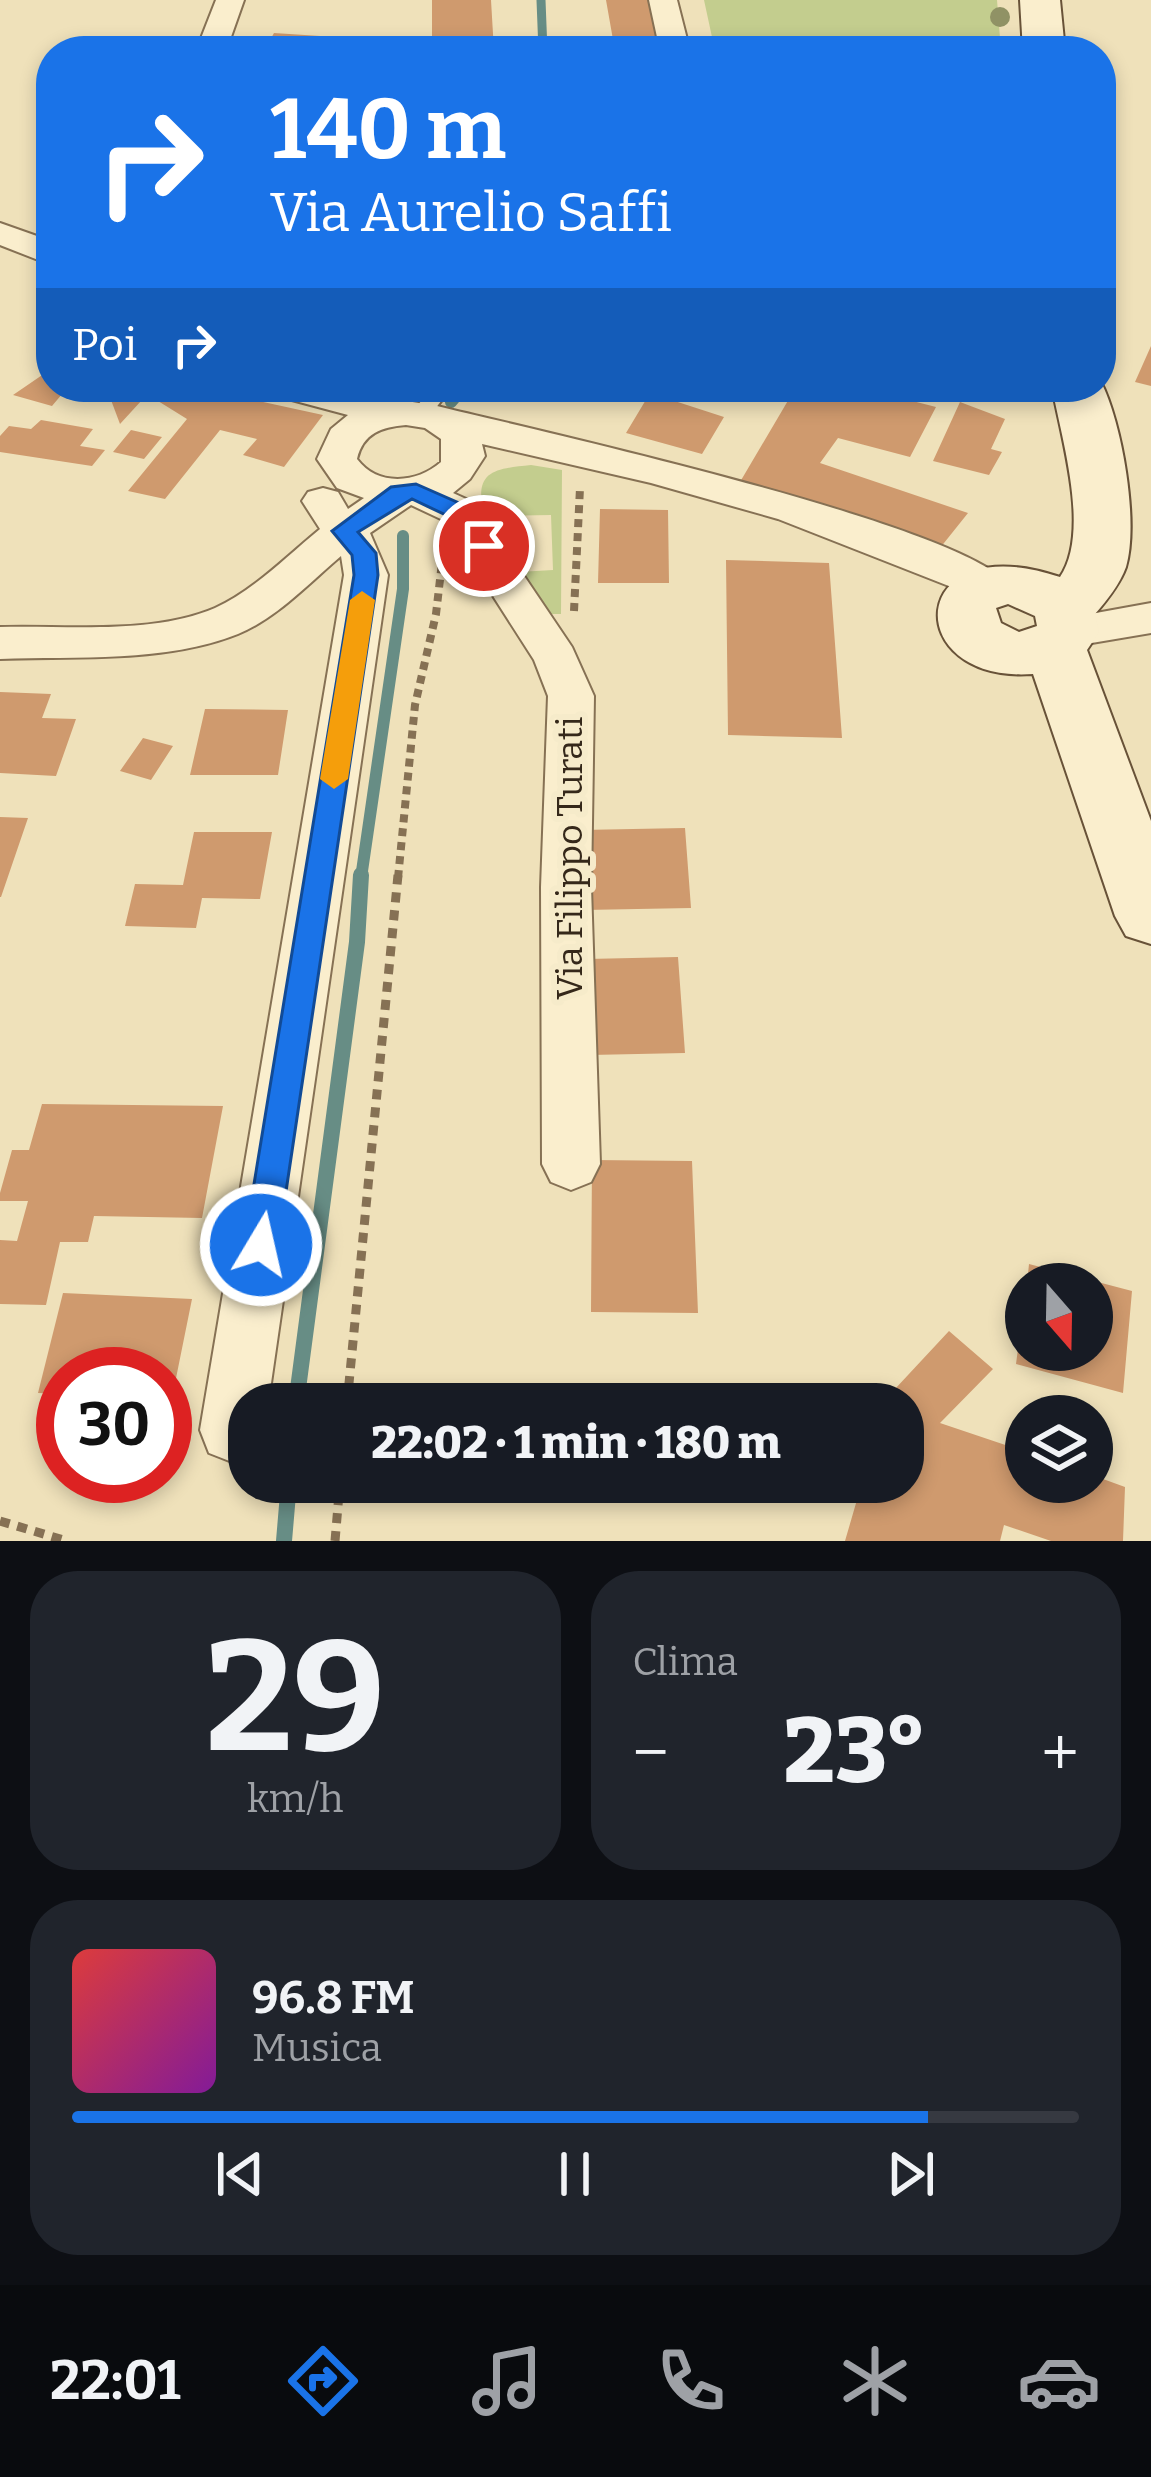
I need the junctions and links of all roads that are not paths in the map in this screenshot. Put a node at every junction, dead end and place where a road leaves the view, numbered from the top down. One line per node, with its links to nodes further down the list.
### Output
1 (230, 0): 4 (street)
2 (663, 0): 5 (street)
3 (1040, 0): 6 (main road)
4 (217, 36)
5 (671, 36)
6 (1043, 36)
7 (0, 233): 8 (street)
8 (36, 244)
9 (357, 402): 11 (street)
10 (1081, 402): 16 (main road)
11 (399, 411): 12 (street); 13 (street); 14 (street)
12 (566, 452): 13 (street); 16 (street)
13 (459, 484): 14 (street); 19 (street, Via Filippo Turati)
14 (336, 501): 17 (street); 20 (street)
15 (1146, 617): 16 (street)
16 (1024, 619): 18 (main road)
17 (0, 644)
18 (1151, 916)
19 (571, 1164)
20 (239, 1383)

